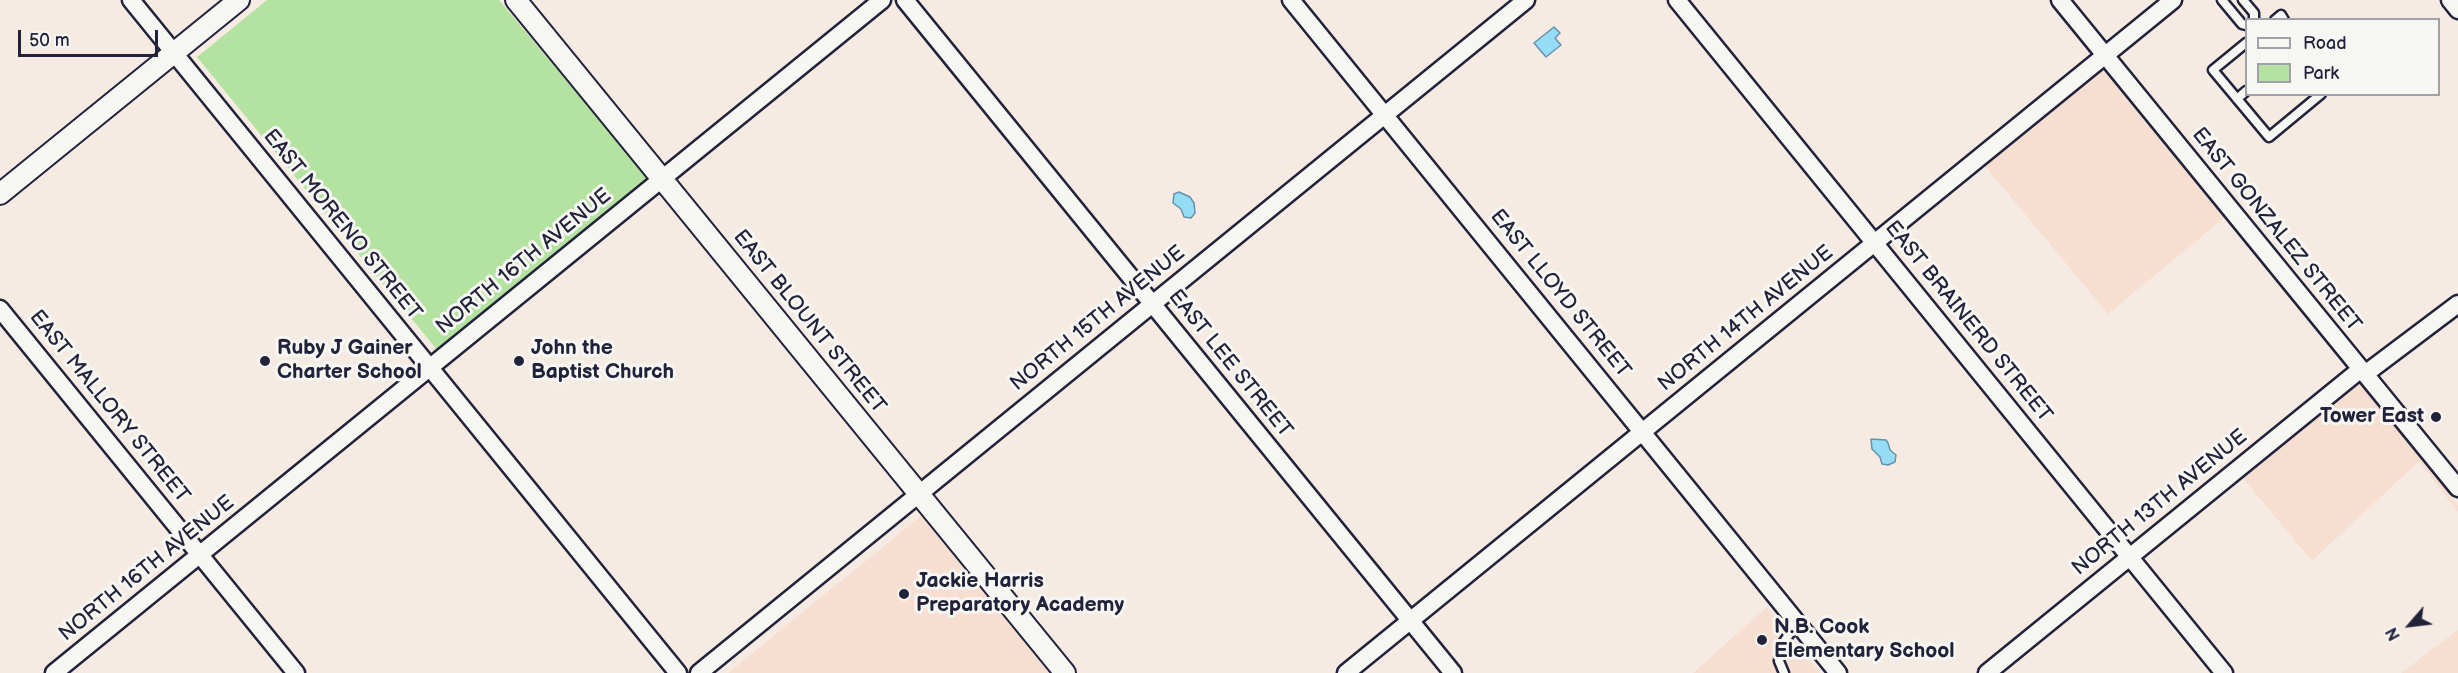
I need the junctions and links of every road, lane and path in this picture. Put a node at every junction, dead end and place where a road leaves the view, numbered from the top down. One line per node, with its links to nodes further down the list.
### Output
1 (130, 0): 18 (street, EAST MORENO STREET)
2 (239, 0): 18 (street)
3 (516, 0): 24 (street, EAST BLOUNT STREET)
4 (882, 0): 24 (street, NORTH 16TH AVENUE)
5 (905, 0): 27 (street, EAST LEE STREET)
6 (1291, 0): 23 (street, EAST LLOYD STREET)
7 (1526, 0): 23 (street, NORTH 15TH AVENUE)
8 (1677, 0): 26 (street, EAST BRAINERD STREET)
9 (2060, 0): 19 (street, EAST GONZALEZ STREET)
10 (2173, 0): 19 (street, NORTH 14TH AVENUE)
11 (2222, 0): 16 (lane)
12 (2243, 0): 15 (lane)
13 (2450, 0): 14 (street)
14 (2458, 10)
15 (2254, 18)
16 (2245, 25)
17 (2245, 45): 22 (lane)
18 (174, 53): 25 (street); 30 (street, EAST MORENO STREET)
19 (2105, 56): 26 (street, NORTH 14TH AVENUE); 31 (street, EAST GONZALEZ STREET)
20 (2245, 93): 22 (lane)
21 (2319, 96): 22 (lane)
22 (2237, 99)
23 (1385, 115): 27 (street, NORTH 15TH AVENUE); 32 (street, EAST LLOYD STREET)
24 (662, 179): 30 (street, NORTH 16TH AVENUE); 34 (street, EAST BLOUNT STREET)
25 (0, 194)
26 (1875, 243): 32 (street, NORTH 14TH AVENUE); 36 (street, EAST BRAINERD STREET)
27 (1152, 304): 34 (street, NORTH 15TH AVENUE); 37 (street, EAST LEE STREET)
28 (2458, 304): 31 (street, NORTH 13TH AVENUE)
29 (0, 309): 35 (street, EAST MALLORY STREET)
30 (430, 368): 35 (street, NORTH 16TH AVENUE); 41 (street, EAST MORENO STREET)
31 (2363, 372): 33 (street, EAST GONZALEZ STREET); 36 (street, NORTH 13TH AVENUE)
32 (1643, 432): 37 (street, NORTH 14TH AVENUE); 38 (street, EAST LLOYD STREET)
33 (2455, 477)
34 (919, 494): 42 (street, NORTH 15TH AVENUE); 43 (street, EAST BLOUNT STREET)
35 (200, 555): 39 (street, NORTH 16TH AVENUE); 40 (street, EAST MALLORY STREET)
36 (2129, 556): 48 (street, NORTH 13TH AVENUE); 49 (street, EAST BRAINERD STREET)
37 (1410, 621): 44 (street, NORTH 14TH AVENUE); 45 (street, EAST LEE STREET)
38 (1797, 623): 46 (lane); 47 (street, EAST LLOYD STREET)
39 (54, 673)
40 (296, 673)
41 (678, 673)
42 (699, 673)
43 (1065, 673)
44 (1346, 673)
45 (1453, 673)
46 (1785, 673)
47 (1838, 673)
48 (1987, 673)
49 (2224, 673)

